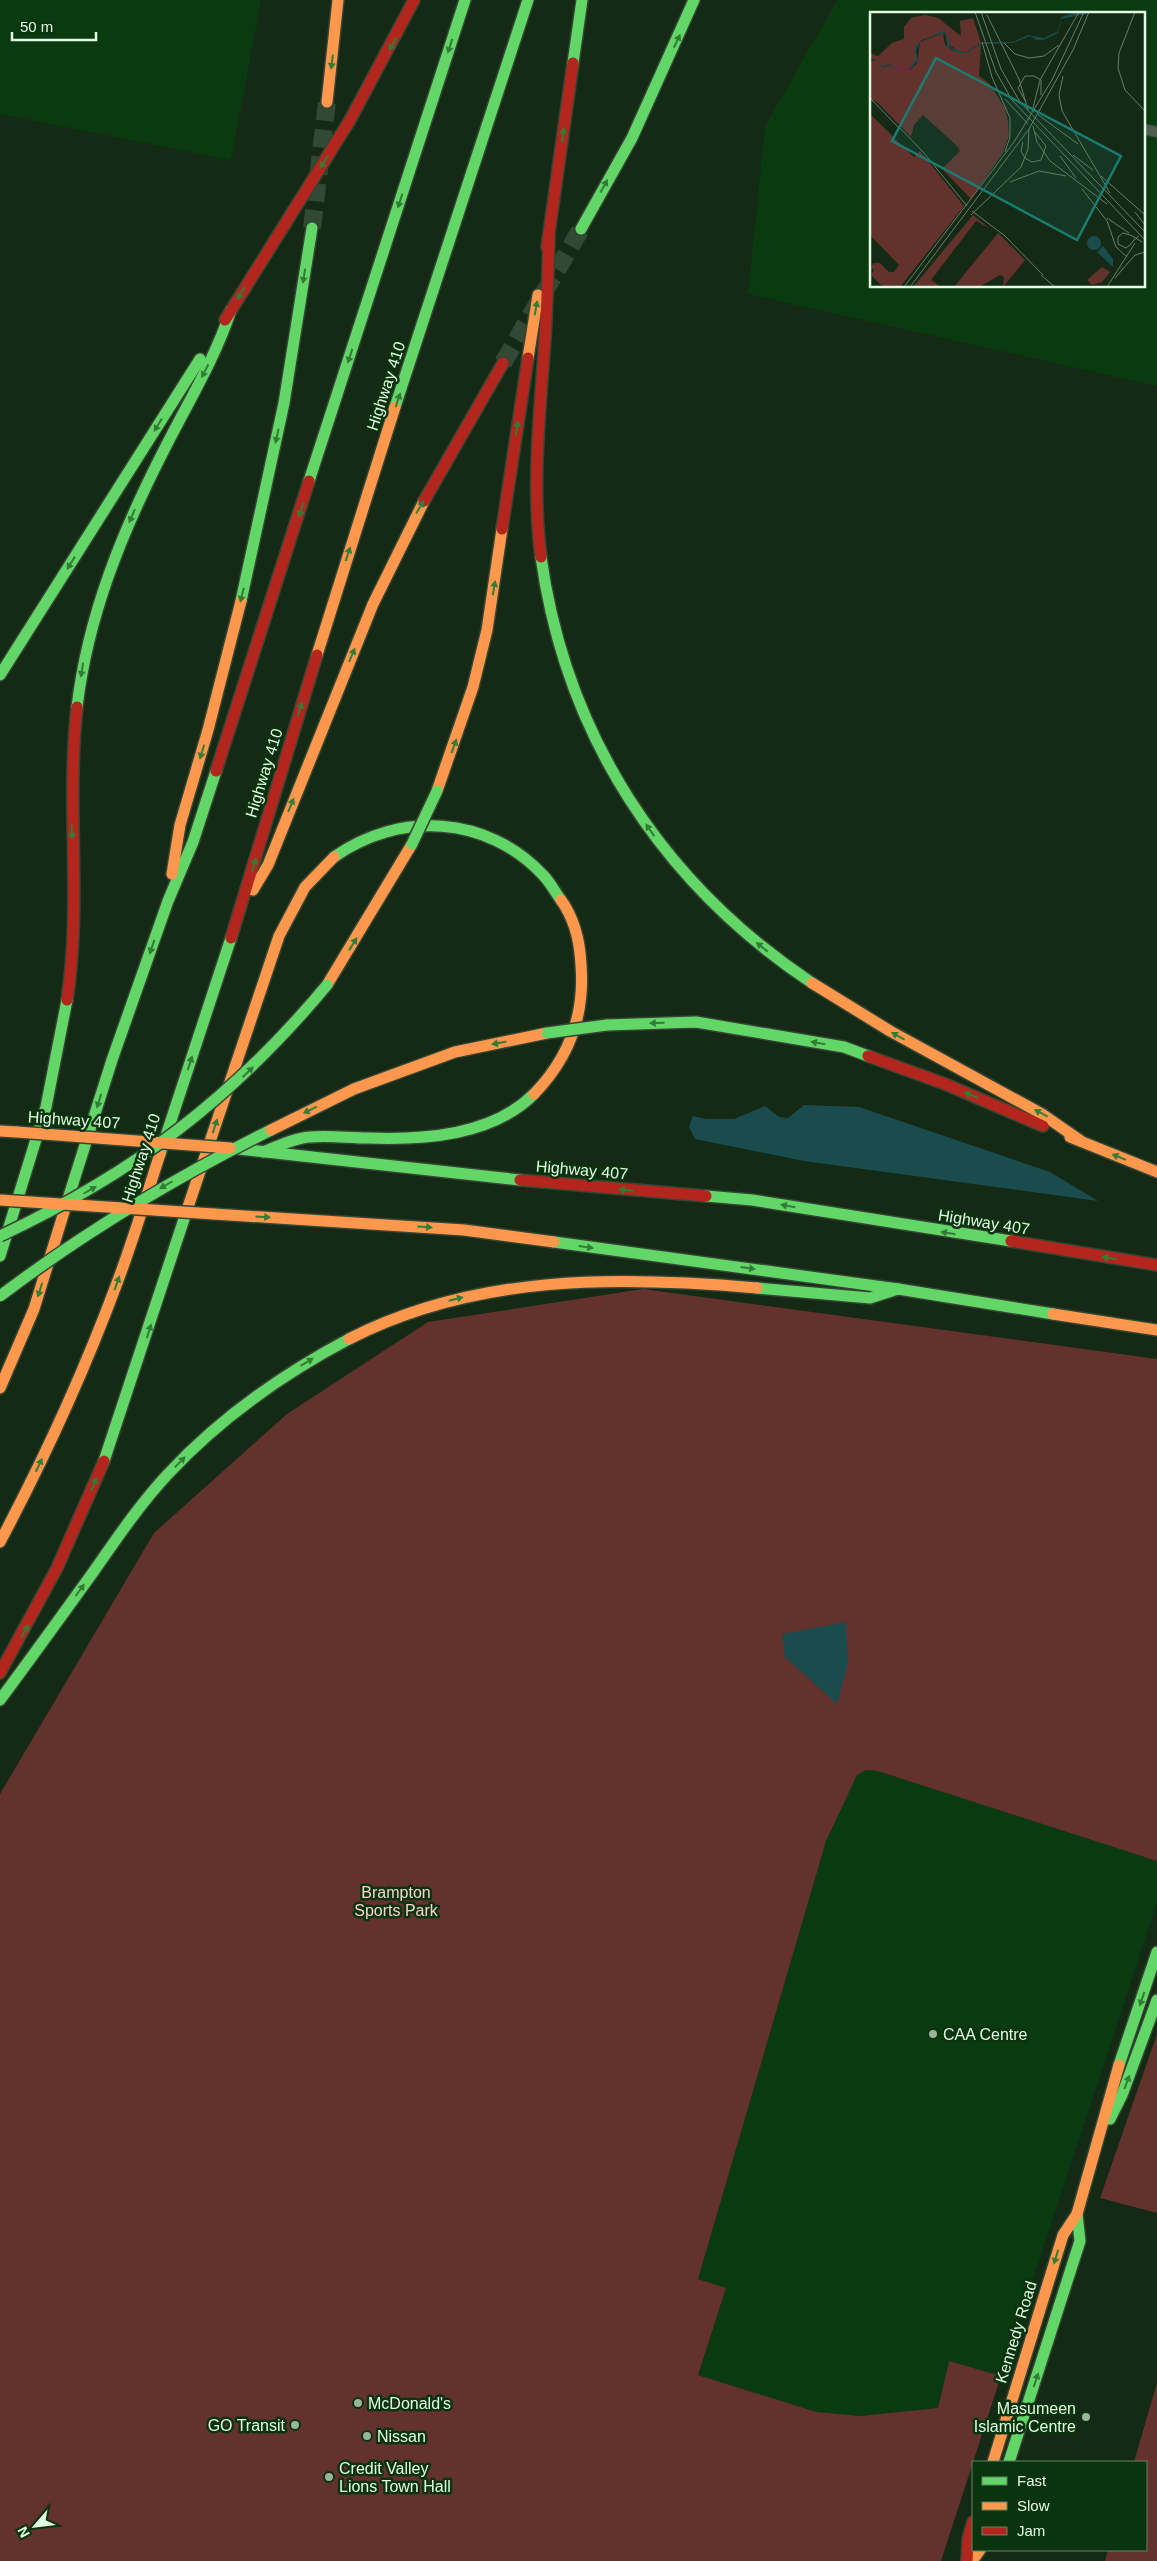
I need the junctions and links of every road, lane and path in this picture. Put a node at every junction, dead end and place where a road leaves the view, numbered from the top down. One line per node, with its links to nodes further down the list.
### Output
1 (338, 0): 8 (main road)
2 (344, 0): 8 (main road)
3 (414, 0): 15 (main road, one-way to 15)
4 (465, 0): 18 (main road, one-way to 18)
5 (528, 0): 19 (main road, Highway 410, one-way to 5)
6 (582, 0): 14 (main road, one-way to 6)
7 (694, 0): 13 (main road, one-way to 7)
8 (337, 23): 9 (main road, one-way to 9)
9 (327, 102)
10 (1144, 129): 11 (street)
11 (1157, 132)
12 (312, 228): 18 (main road, one-way to 18)
13 (581, 229)
14 (549, 235): 21 (main road, one-way to 14); 25 (main road, one-way to 14, bridge)
15 (231, 310): 17 (main road, one-way to 17); 26 (main road, one-way to 26)
16 (503, 363): 19 (main road, one-way to 16)
17 (0, 675)
18 (168, 901): 31 (main road, one-way to 31)
19 (240, 912): 32 (main road, Highway 410, one-way to 19)
20 (0, 1131): 22 (main road, Highway 407, bridge)
21 (1081, 1141): 23 (main road, one-way to 21); 29 (main road, one-way to 29, bridge)
22 (264, 1152): 27 (main road, Highway 407, one-way to 22); 33 (main road, one-way to 22)
23 (1157, 1172)
24 (0, 1200): 28 (main road, one-way to 28, bridge)
25 (0, 1236)
26 (0, 1256)
27 (1157, 1265)
28 (898, 1289): 30 (main road); 34 (main road, one-way to 28)
29 (0, 1296)
30 (1157, 1330)
31 (0, 1388)
32 (0, 1542)
33 (0, 1673)
34 (0, 1700)
35 (1157, 1952): 37 (main road, Kennedy Road, one-way to 37)
36 (1157, 2000): 37 (main road, Kennedy Road, one-way to 36)
37 (1099, 2142): 38 (main road, Kennedy Road)
38 (1077, 2214): 39 (main road, Kennedy Road, one-way to 39); 40 (main road, Kennedy Road, one-way to 38)
39 (993, 2461)
40 (1009, 2461)
41 (972, 2525): 42 (main road)
42 (967, 2561)

